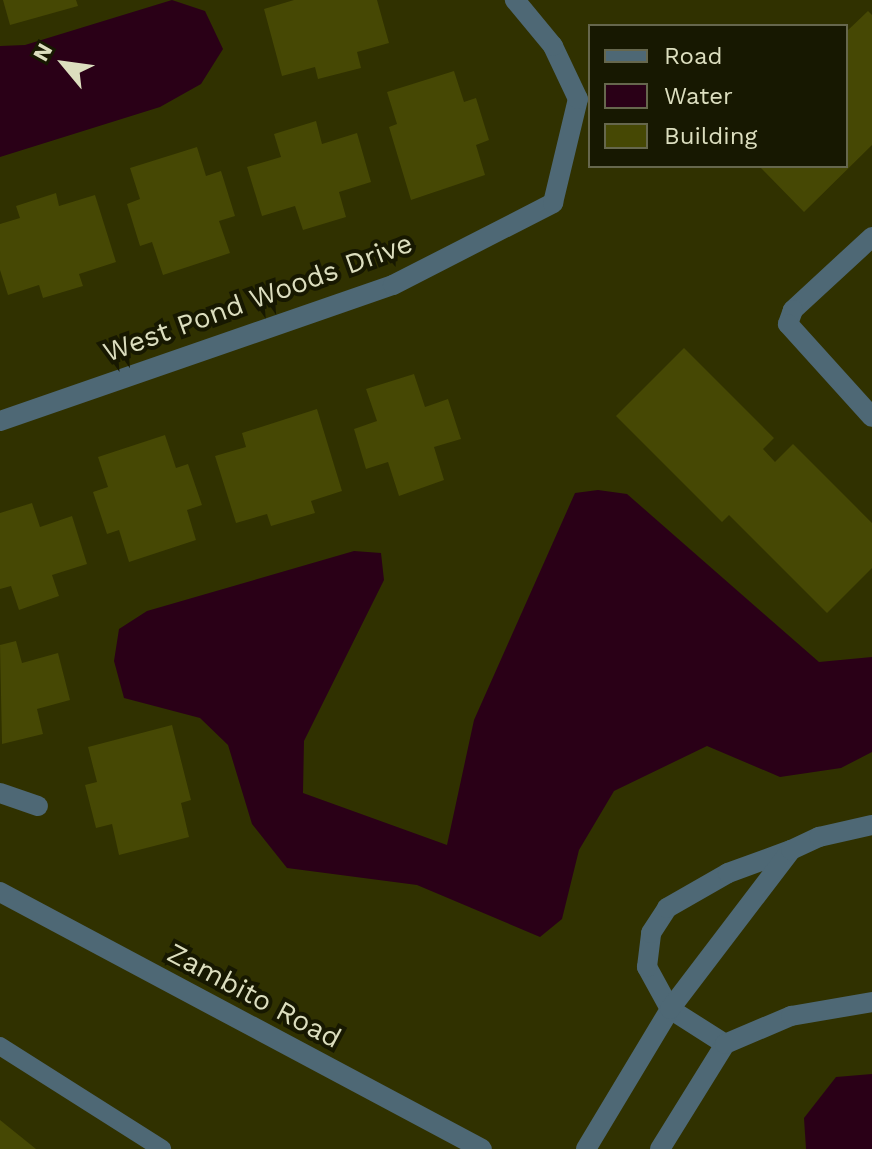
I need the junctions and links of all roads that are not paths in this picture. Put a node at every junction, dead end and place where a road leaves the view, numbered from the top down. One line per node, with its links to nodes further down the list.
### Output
1 (515, 0): 4 (street, West Pond Woods Drive)
2 (872, 237): 3 (street)
3 (872, 417)
4 (0, 421)
5 (0, 793): 6 (street)
6 (38, 806)
7 (872, 825): 8 (street)
8 (791, 850): 11 (street); 11 (street)
9 (0, 892): 15 (street, Zambito Road)
10 (872, 1002): 12 (street)
11 (670, 1009): 12 (street); 16 (street)
12 (725, 1044): 17 (street)
13 (0, 1046): 14 (lane)
14 (162, 1149)
15 (482, 1149)
16 (586, 1149)
17 (660, 1149)

